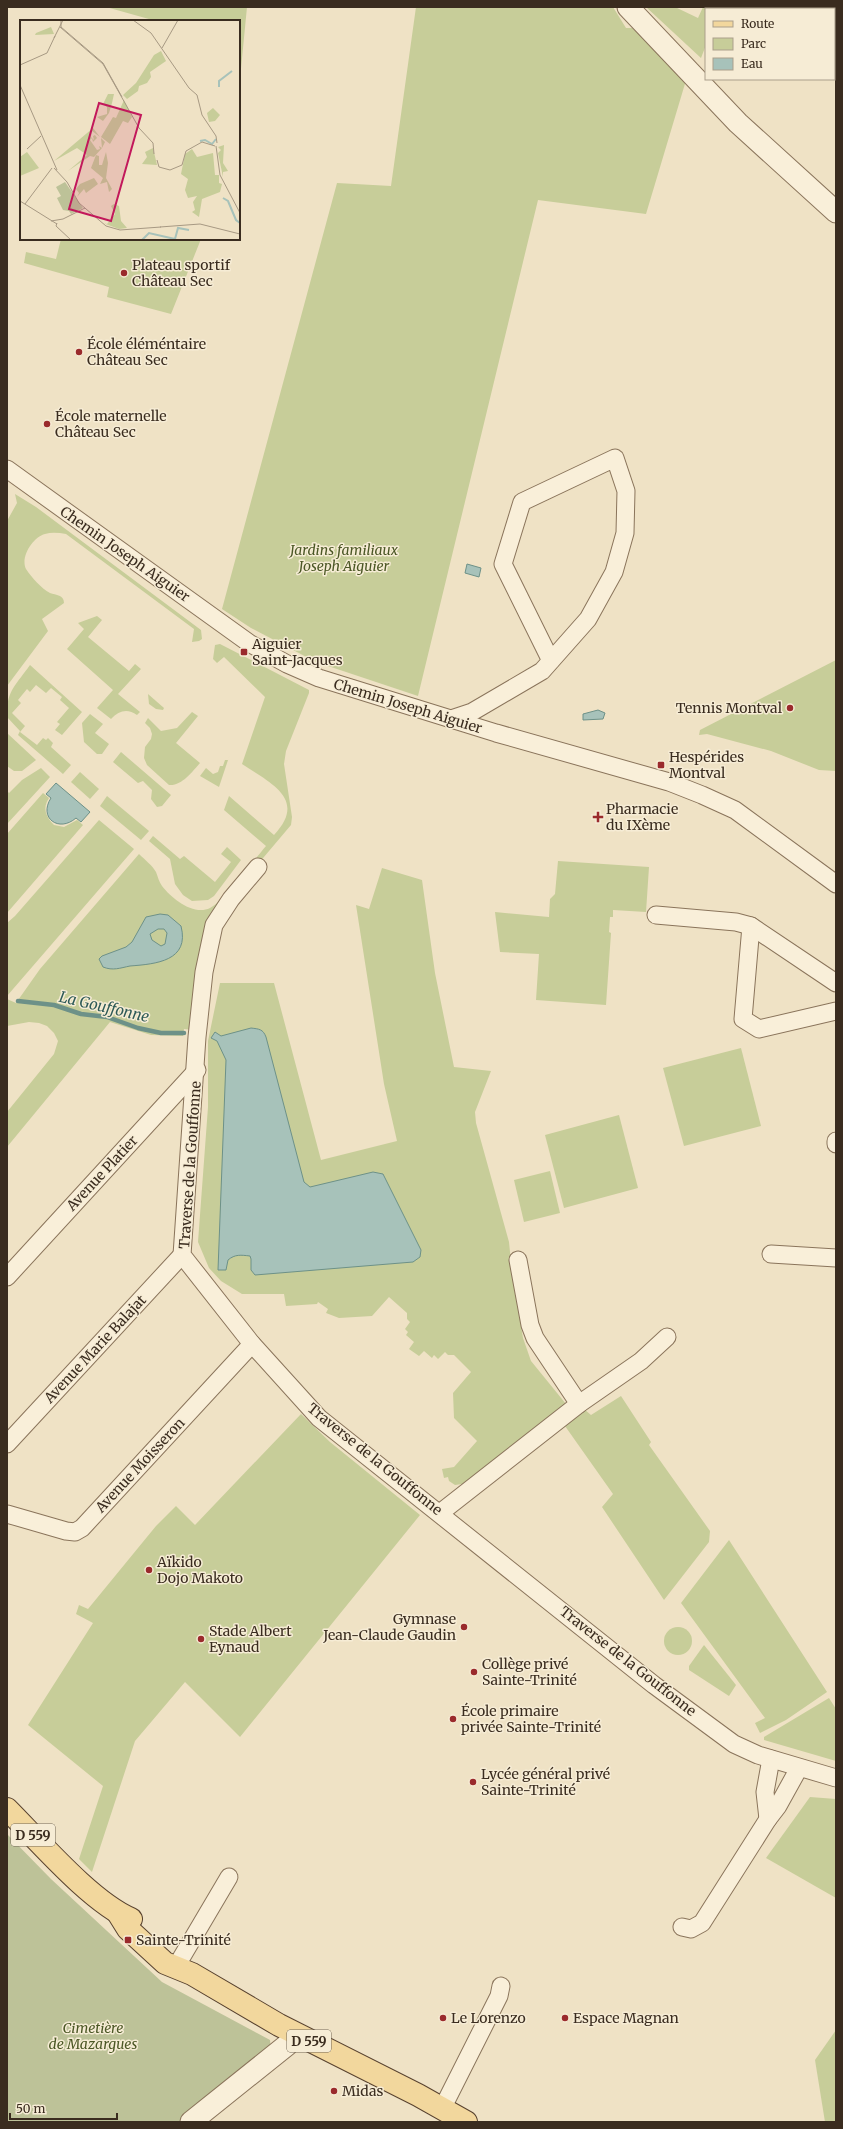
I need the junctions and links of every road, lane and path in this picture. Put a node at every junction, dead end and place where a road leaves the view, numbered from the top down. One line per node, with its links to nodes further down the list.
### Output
1 (628, 7): 2 (street)
2 (836, 212)
3 (7, 469): 5 (street, Chemin Joseph Aiguier)
4 (551, 661): 4 (street); 5 (street)
5 (451, 719): 7 (street, Chemin Joseph Aiguier)
6 (258, 867): 12 (street, Traverse de la Gouffonne)
7 (836, 884)
8 (656, 915): 9 (street)
9 (751, 926): 10 (street); 11 (street)
10 (836, 983)
11 (836, 1011)
12 (197, 1070): 14 (street, Traverse de la Gouffonne); 17 (street, Avenue Platier)
13 (770, 1254): 15 (street)
14 (182, 1255): 19 (street, Traverse de la Gouffonne); 21 (street, Avenue Marie Balajat)
15 (836, 1258)
16 (518, 1260): 20 (street)
17 (7, 1277)
18 (667, 1336): 20 (street)
19 (252, 1344): 22 (street, Traverse de la Gouffonne); 23 (street, Avenue Moisseron)
20 (579, 1404): 22 (street)
21 (7, 1444)
22 (440, 1513): 24 (street, Traverse de la Gouffonne)
23 (7, 1514)
24 (771, 1759): 25 (street, Traverse de la Gouffonne); 28 (street)
25 (799, 1768): 26 (street, Traverse de la Gouffonne); 28 (street)
26 (836, 1778)
27 (7, 1809): 31 (main road, D 559)
28 (768, 1819): 30 (street)
29 (229, 1877): 31 (street)
30 (682, 1927)
31 (186, 1967): 33 (main road, D 559)
32 (501, 1986): 34 (street)
33 (295, 2034): 34 (main road, D 559); 35 (street)
34 (442, 2109): 36 (main road, D 559)
35 (191, 2122)
36 (466, 2122)

